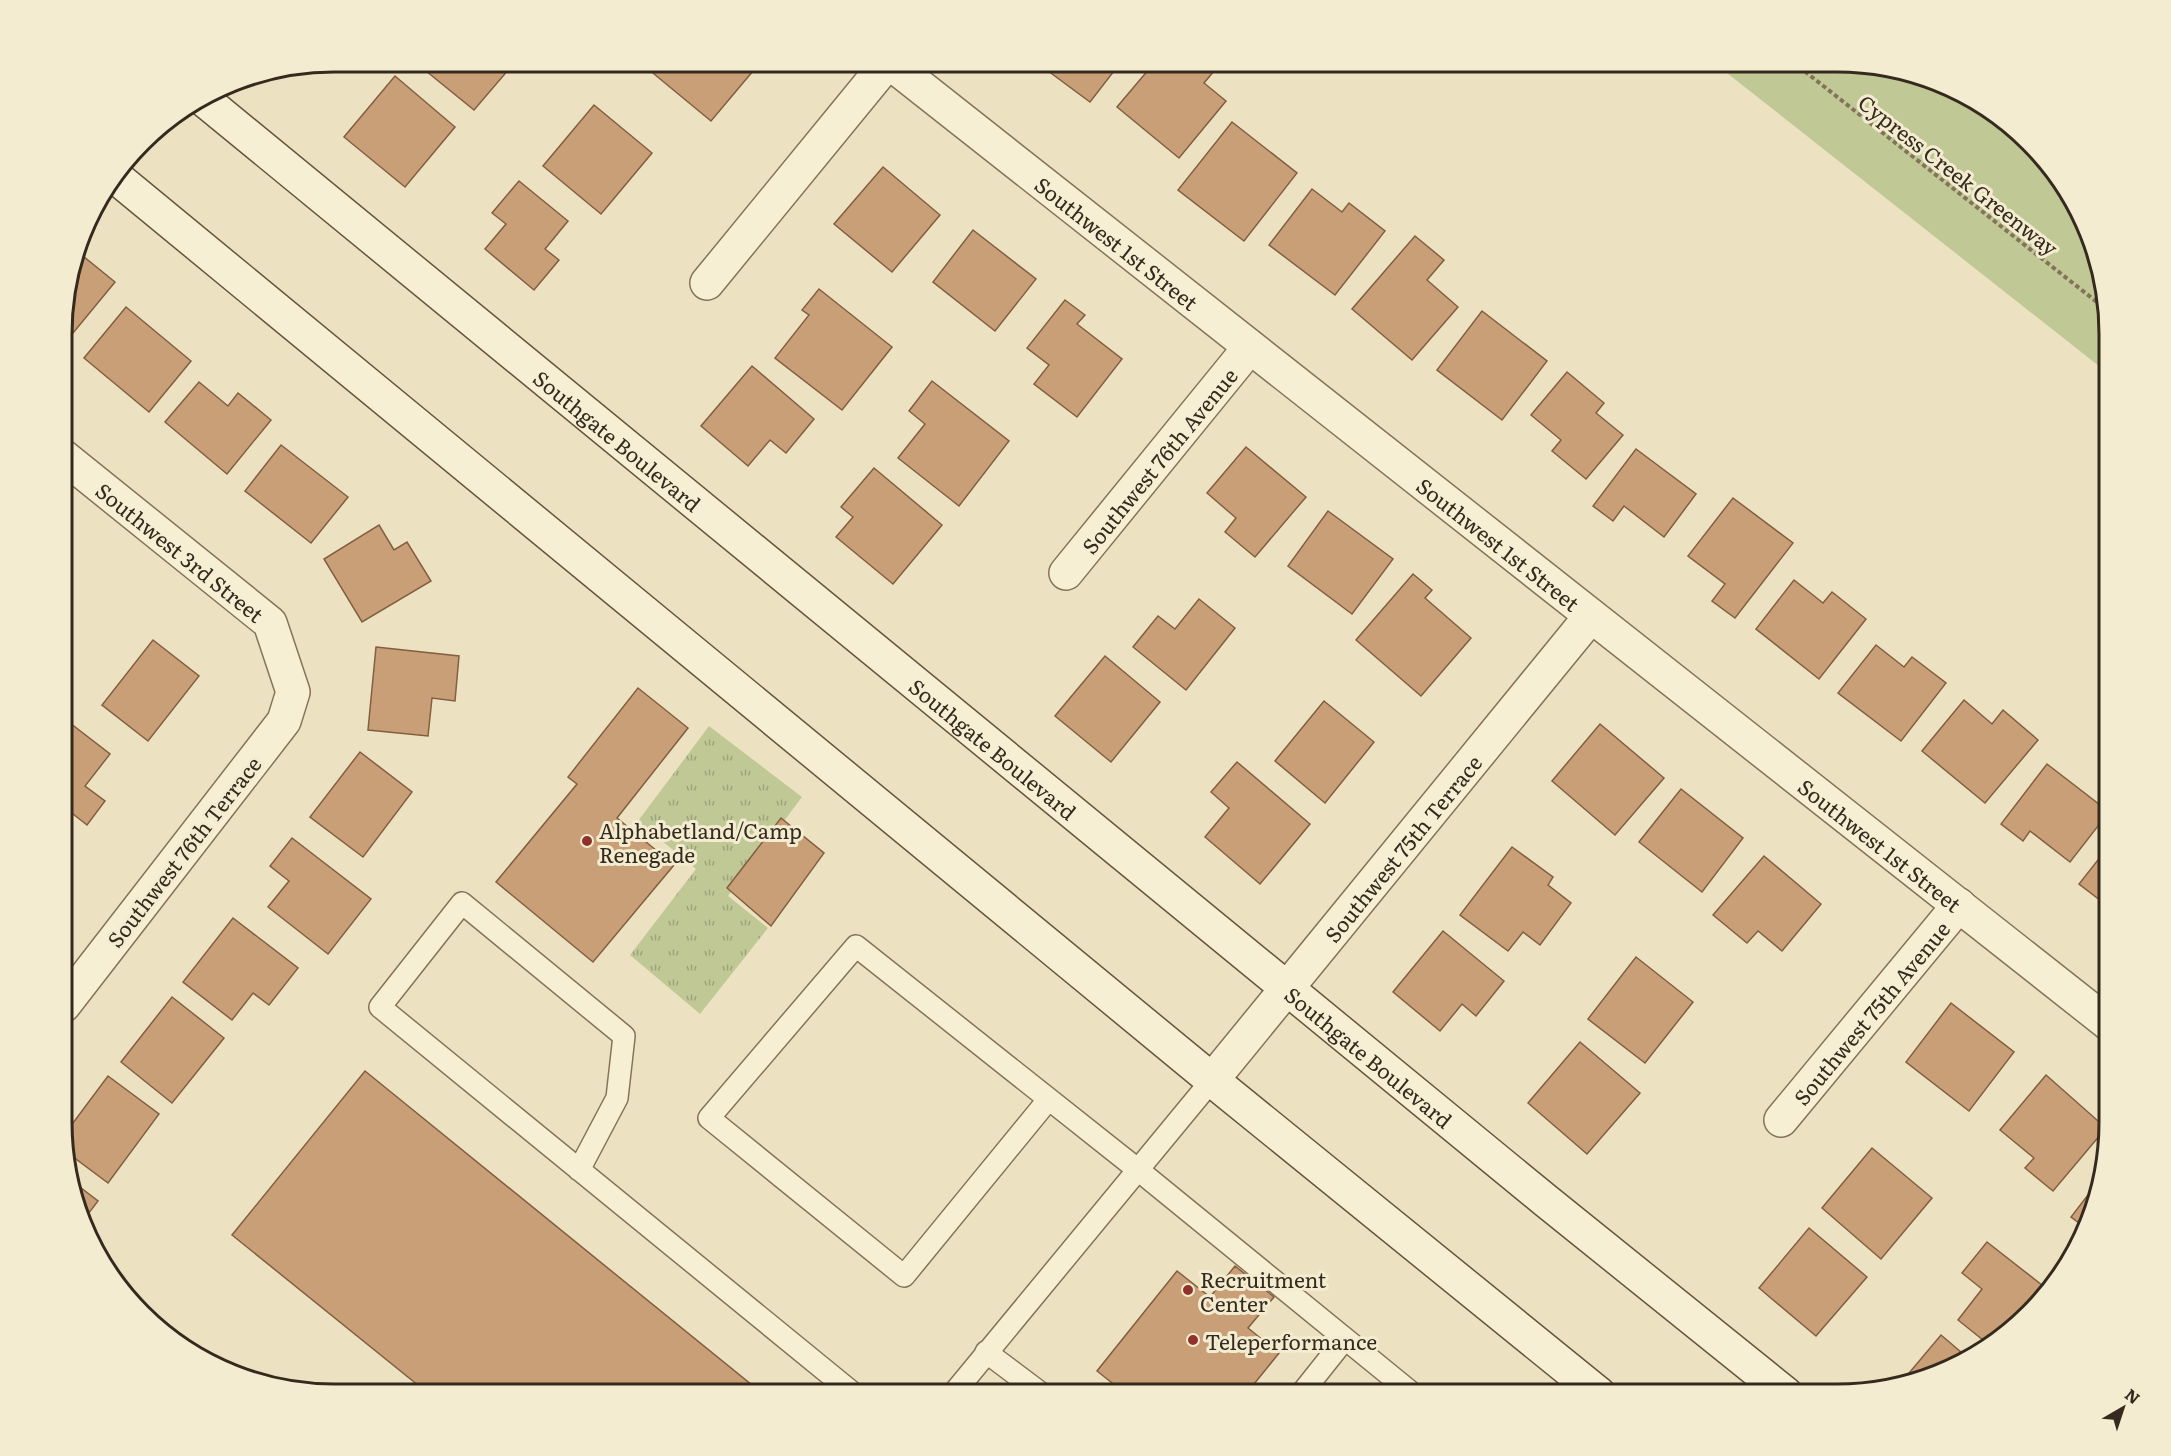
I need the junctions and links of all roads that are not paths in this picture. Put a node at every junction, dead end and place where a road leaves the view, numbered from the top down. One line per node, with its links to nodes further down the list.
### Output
1 (881, 72): 5 (main road)
2 (902, 72): 6 (main road, Southwest 1st Street)
3 (209, 104): 12 (main road, Southgate Boulevard)
4 (121, 182): 15 (main road)
5 (707, 282)
6 (1250, 347): 8 (main road, Southwest 76th Avenue); 9 (main road, Southwest 1st Street)
7 (72, 463): 10 (main road, Southwest 3rd Street)
8 (1066, 573)
9 (1591, 616): 11 (main road, Southwest 1st Street); 12 (main road, Southwest 75th Terrace)
10 (293, 692): 13 (main road, Southwest 76th Terrace)
11 (1959, 905): 14 (main road, Southwest 1st Street); 17 (main road, Southwest 75th Avenue)
12 (1287, 988): 15 (main road, Southwest 75th Terrace); 28 (main road, Southgate Boulevard)
13 (72, 995)
14 (2099, 1016)
15 (1212, 1080): 18 (lane); 27 (main road)
16 (1048, 1100): 16 (lane); 18 (lane)
17 (1782, 1120)
18 (1137, 1169): 20 (lane); 21 (lane)
19 (579, 1170): 19 (lane); 22 (lane)
20 (1344, 1340): 25 (lane); 26 (lane)
21 (986, 1352): 23 (lane); 24 (lane)
22 (842, 1384)
23 (961, 1384)
24 (1029, 1384)
25 (1309, 1384)
26 (1400, 1384)
27 (1587, 1384)
28 (1774, 1384)

